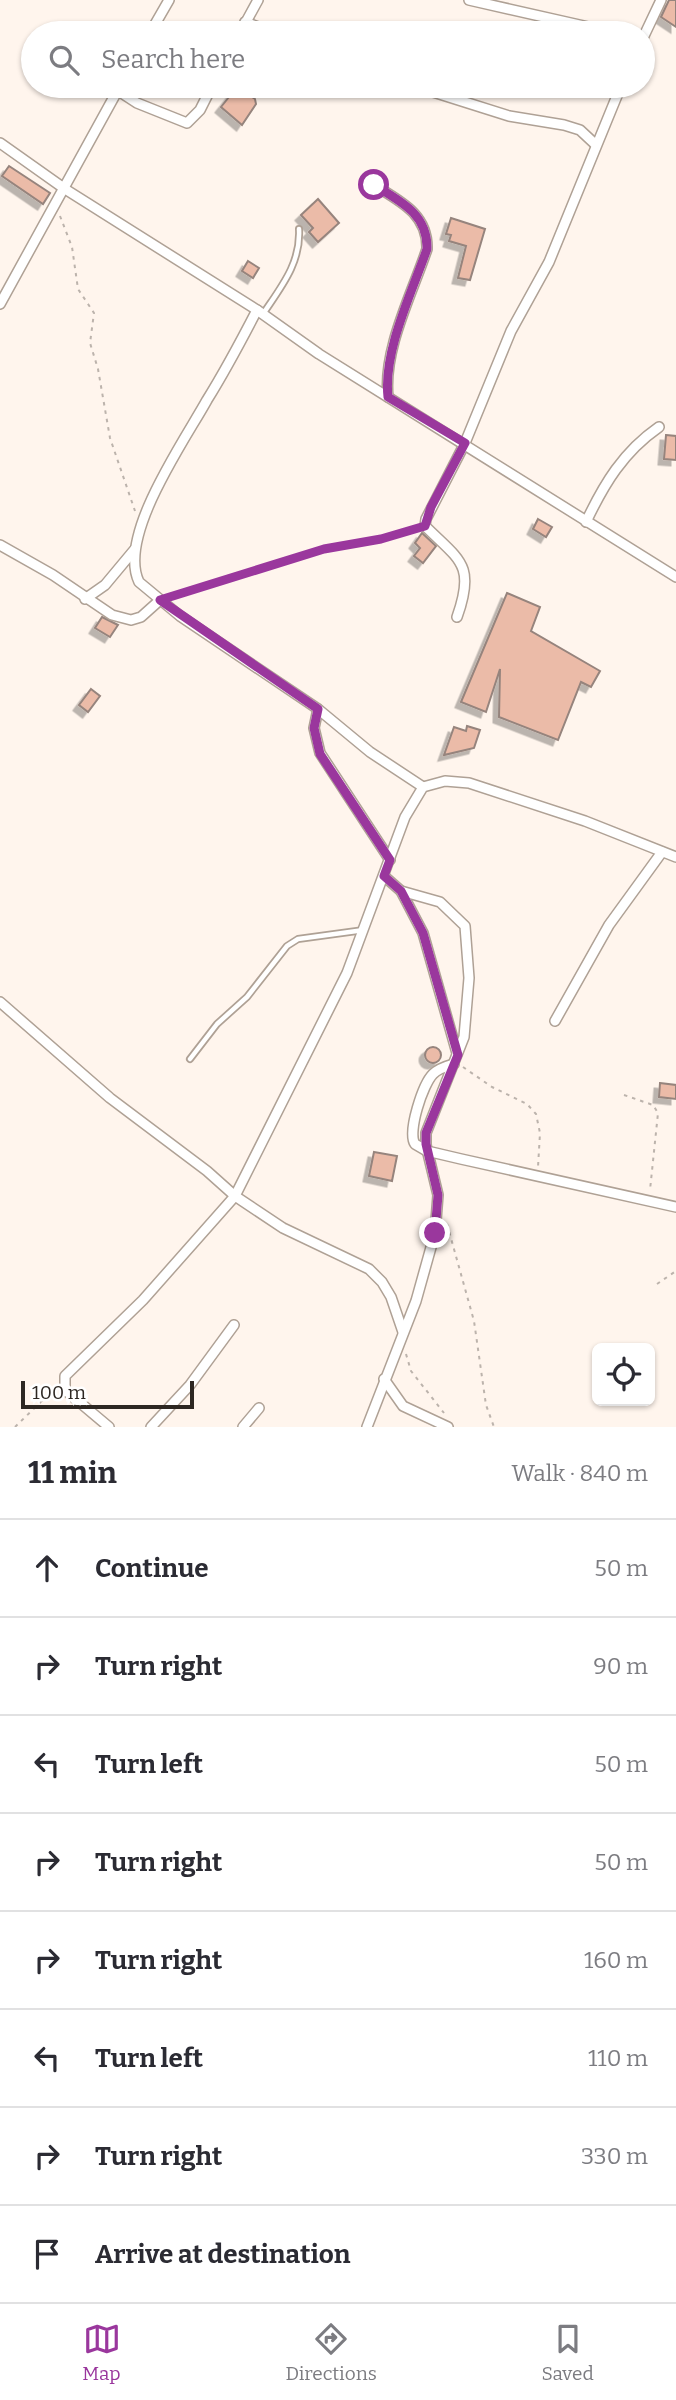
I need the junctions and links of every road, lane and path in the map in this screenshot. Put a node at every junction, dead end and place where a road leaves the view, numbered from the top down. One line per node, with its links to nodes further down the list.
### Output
1 (169, 0): 5 (street)
2 (258, 0): 6 (street)
3 (469, 0): 7 (street)
4 (661, 0): 8 (street)
5 (157, 21)
6 (247, 21)
7 (562, 21)
8 (651, 21)
9 (114, 98): 17 (street)
10 (132, 98): 11 (street)
11 (206, 98)
12 (452, 98): 15 (street)
13 (616, 98): 15 (street)
14 (0, 143): 17 (street)
15 (595, 144): 24 (street)
16 (374, 185): 22 (street)
17 (65, 189): 18 (street); 21 (street)
18 (56, 206): 20 (street); 27 (path)
19 (299, 229): 21 (lane)
20 (0, 304)
21 (260, 312): 22 (street); 27 (street)
22 (388, 397): 24 (street)
23 (659, 428): 25 (street)
24 (465, 443): 25 (street); 26 (street)
25 (586, 522): 30 (street)
26 (425, 526): 32 (path); 33 (street)
27 (142, 528): 29 (street)
28 (0, 545): 31 (street)
29 (138, 546): 31 (street); 32 (street)
30 (676, 577)
31 (85, 599): 32 (street)
32 (160, 600): 34 (street)
33 (457, 617)
34 (318, 709): 35 (street); 38 (street)
35 (423, 787): 36 (street); 38 (street)
36 (662, 852): 37 (street); 43 (street)
37 (676, 857)
38 (390, 860): 39 (street)
39 (384, 876): 40 (street); 41 (street)
40 (401, 891): 45 (street); 45 (street)
41 (365, 930): 44 (lane); 49 (street)
42 (0, 1002): 49 (street)
43 (555, 1021)
44 (190, 1059)
45 (456, 1060): 47 (street); 47 (street); 48 (path)
46 (624, 1095): 50 (path)
47 (427, 1151): 48 (street); 52 (street)
48 (537, 1175): 50 (street)
49 (234, 1196): 56 (street); 58 (street)
50 (649, 1202): 51 (street)
51 (676, 1207)
52 (438, 1211): 56 (street); 66 (path)
53 (676, 1271): 54 (path)
54 (657, 1284)
55 (234, 1325): 63 (street)
56 (403, 1332): 57 (street); 60 (path)
57 (384, 1379): 60 (street); 65 (street)
58 (62, 1383): 61 (path); 62 (street)
59 (259, 1408): 64 (street)
60 (448, 1423)
61 (15, 1427)
62 (109, 1427)
63 (150, 1427)
64 (243, 1427)
65 (367, 1427)
66 (494, 1427)

